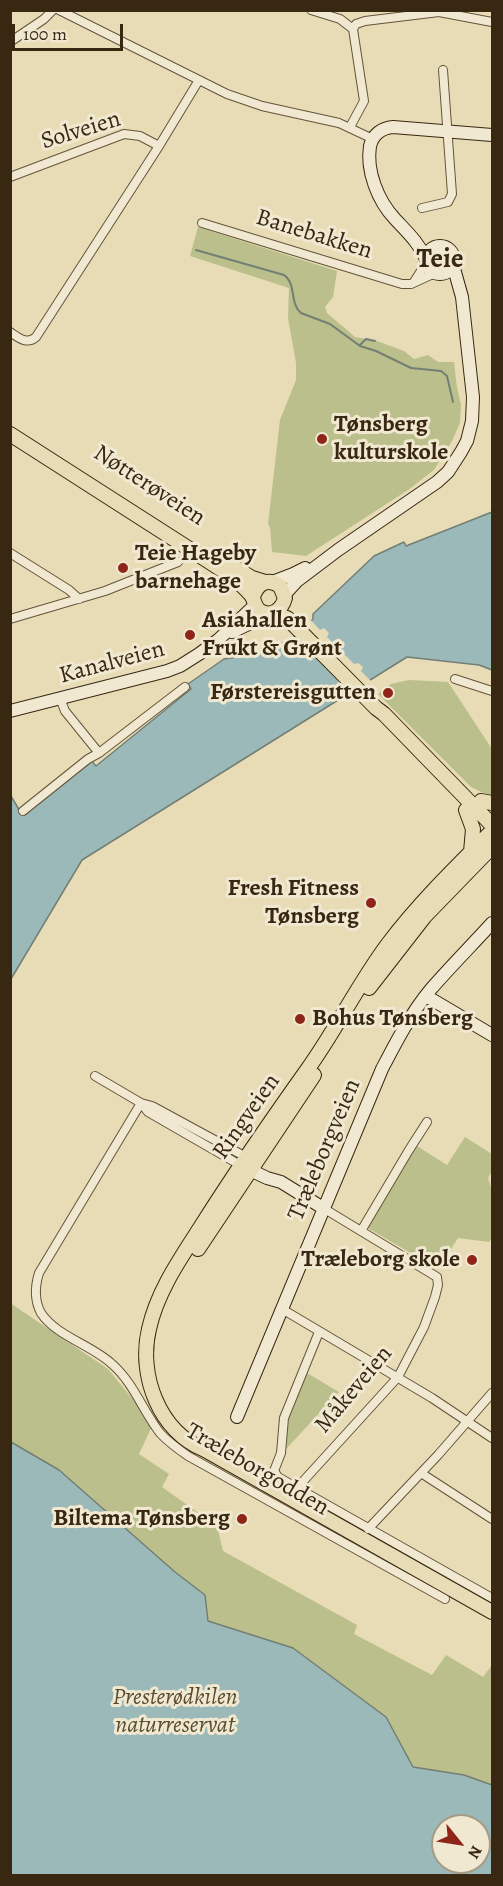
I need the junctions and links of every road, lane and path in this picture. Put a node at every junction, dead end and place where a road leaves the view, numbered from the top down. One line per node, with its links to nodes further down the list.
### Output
1 (52, 10): 6 (street)
2 (59, 10): 8 (street)
3 (311, 10): 5 (street)
4 (492, 22): 5 (street)
5 (353, 29): 9 (street)
6 (10, 42)
7 (443, 70): 10 (street)
8 (199, 80): 9 (street); 13 (street)
9 (350, 127): 12 (street)
10 (447, 131): 11 (street); 12 (street); 15 (street)
11 (492, 135)
12 (373, 138): 17 (street, Banebakken)
13 (159, 146): 14 (street, Solveien); 24 (street)
14 (10, 177)
15 (422, 208)
16 (202, 223): 22 (street, Banebakken)
17 (403, 227): 18 (street, Banebakken); 19 (street, Banebakken)
18 (439, 247): 19 (street); 20 (street, Banebakken)
19 (426, 261): 21 (street, Banebakken); 22 (street)
20 (453, 265): 21 (street, Banebakken); 23 (street, Banebakken)
21 (438, 274): 22 (street, Banebakken); 23 (street, Banebakken)
22 (414, 282)
23 (462, 312): 27 (street, Banebakken)
24 (10, 332)
25 (10, 423): 30 (main road, Nøtterøveien)
26 (10, 434): 33 (main road, Nøtterøveien)
27 (338, 550): 30 (street, Banebakken); 31 (street, Banebakken)
28 (10, 553): 32 (street)
29 (178, 562): 32 (street)
30 (268, 582): 31 (main road); 33 (main road)
31 (285, 596): 34 (main road); 36 (main road)
32 (79, 599): 35 (street)
33 (254, 601): 34 (main road); 37 (street, Kanalveien)
34 (271, 613): 36 (main road); 37 (street, Kanalveien)
35 (10, 619)
36 (295, 620): 42 (main road)
37 (218, 640): 41 (street, Kanalveien)
38 (455, 679): 40 (street)
39 (185, 687): 44 (street)
40 (492, 691)
41 (60, 698): 43 (street, Kanalveien); 44 (street)
42 (372, 700): 45 (main road); 46 (main road); 49 (main road)
43 (10, 711)
44 (99, 753): 47 (street)
45 (487, 802): 48 (main road)
46 (466, 810): 49 (main road); 51 (main road)
47 (22, 811)
48 (492, 813)
49 (492, 831): 51 (main road, Ringveien)
50 (492, 847): 58 (main road, Ringveien)
51 (471, 852): 58 (main road, Ringveien)
52 (492, 923): 53 (street, Træleborgveien)
53 (426, 996): 54 (street); 59 (street, Træleborgveien)
54 (492, 1035)
55 (95, 1076): 56 (street)
56 (141, 1103): 58 (street); 73 (street, Træleborgodden)
57 (428, 1122): 60 (street)
58 (248, 1163): 59 (street, Måkeveien); 74 (main road, Ringveien)
59 (323, 1208): 60 (street, Måkeveien); 61 (street, Træleborgveien)
60 (361, 1231): 63 (street, Måkeveien)
61 (282, 1310): 62 (street); 65 (street, Træleborgveien)
62 (319, 1332): 63 (street); 69 (street)
63 (399, 1377): 66 (street); 69 (street, Måkeveien)
64 (492, 1394): 66 (street)
65 (237, 1417)
66 (468, 1420): 67 (street); 68 (street)
67 (492, 1438)
68 (421, 1473): 70 (street); 71 (street)
69 (297, 1489): 71 (street)
70 (492, 1519)
71 (368, 1529): 72 (street)
72 (492, 1598)
73 (445, 1599)
74 (492, 1612)

